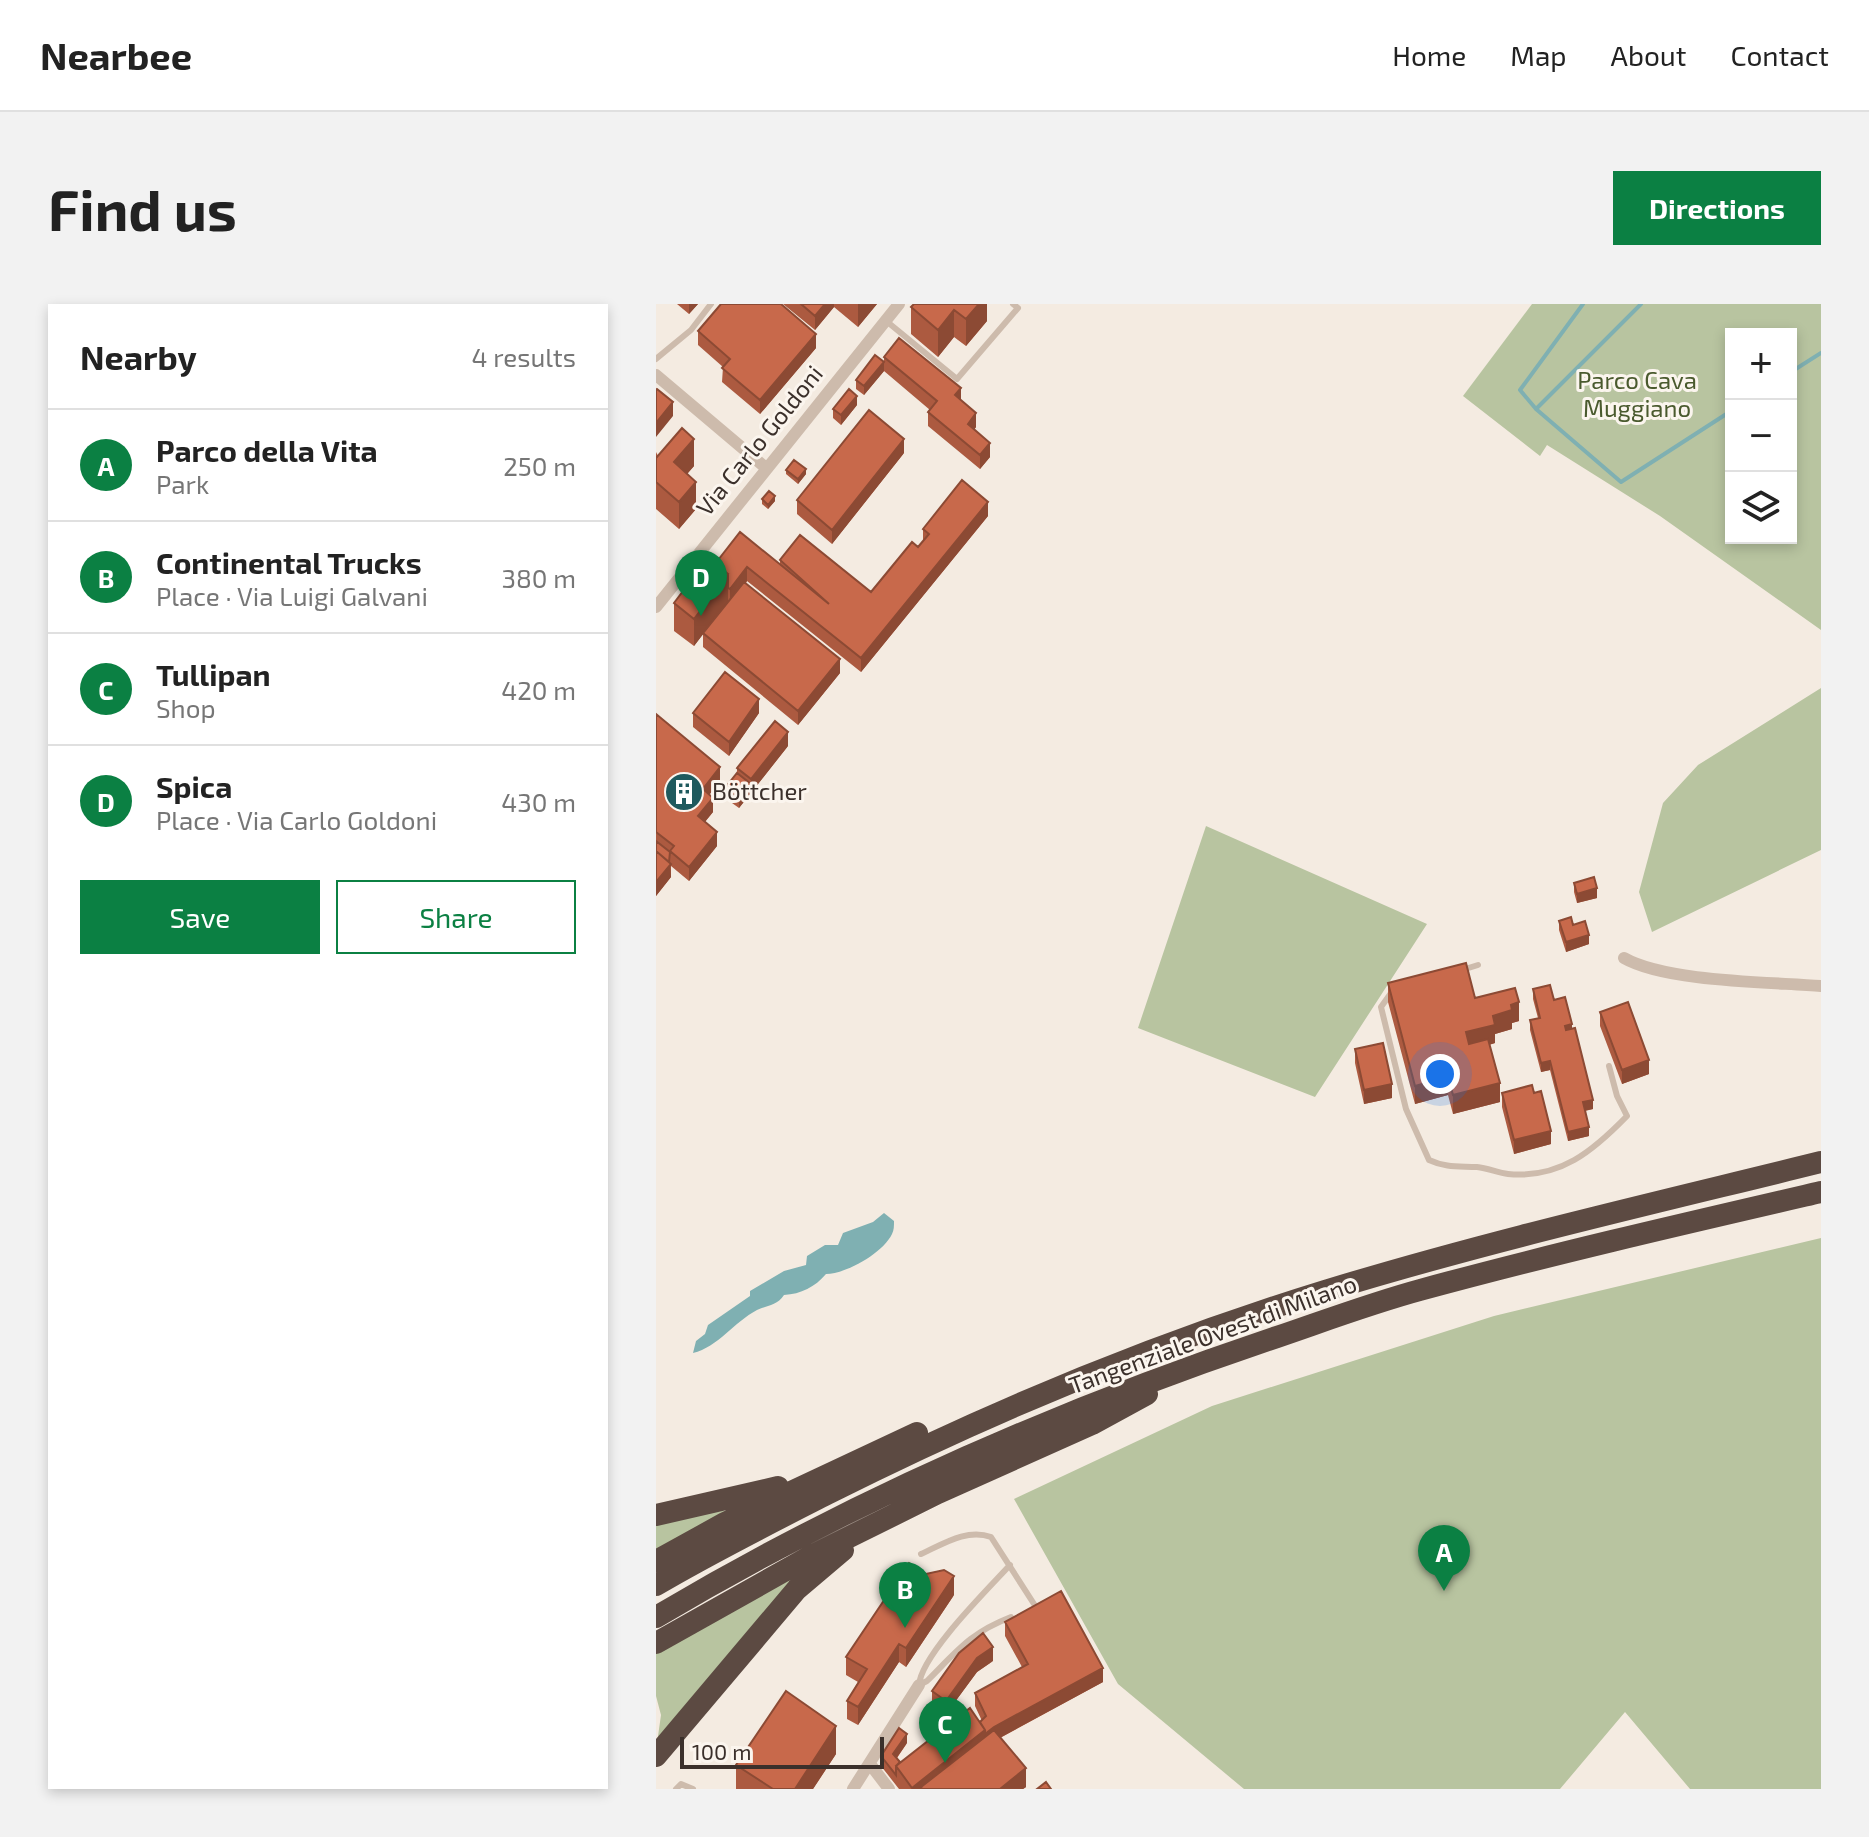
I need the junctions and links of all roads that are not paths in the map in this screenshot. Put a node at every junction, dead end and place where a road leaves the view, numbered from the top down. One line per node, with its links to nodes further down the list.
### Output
1 (711, 304): 5 (lane)
2 (899, 304): 4 (street, Via Carlo Goldoni)
3 (1013, 304): 4 (lane)
4 (885, 320): 7 (street, Via Carlo Goldoni)
5 (656, 359)
6 (656, 375): 7 (street)
7 (766, 468): 8 (street, Via Carlo Goldoni)
8 (656, 607)
9 (1624, 958): 12 (street)
10 (1478, 965): 11 (lane)
11 (1453, 972)
12 (1821, 986)
13 (1394, 990): 14 (lane)
14 (1609, 1066)
15 (1821, 1162): 18 (highway, Tangenziale Ovest di Milano)
16 (1821, 1192): 17 (highway, Tangenziale Ovest di Milano)
17 (1180, 1369): 20 (highway); 27 (highway, Tangenziale Ovest di Milano)
18 (1007, 1408): 19 (highway); 25 (highway, Tangenziale Ovest di Milano)
19 (826, 1474): 21 (highway); 23 (highway)
20 (938, 1493): 29 (highway); 31 (highway)
21 (656, 1515)
22 (921, 1554): 24 (lane)
23 (656, 1561)
24 (1010, 1565): 26 (lane); 30 (lane)
25 (656, 1585)
26 (1034, 1604)
27 (656, 1617)
28 (1011, 1617): 30 (lane)
29 (656, 1643)
30 (919, 1685): 32 (street)
31 (656, 1756)
32 (870, 1764): 35 (street); 36 (street)
33 (676, 1789): 34 (lane)
34 (693, 1789)
35 (853, 1789)
36 (889, 1789)

